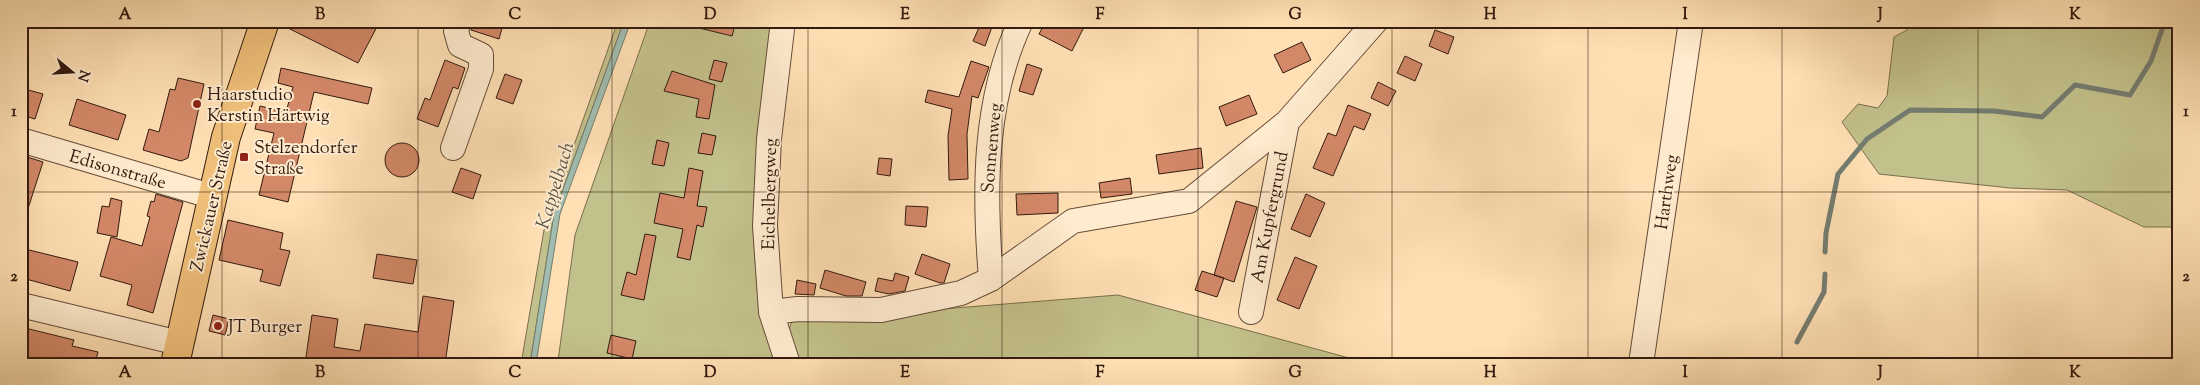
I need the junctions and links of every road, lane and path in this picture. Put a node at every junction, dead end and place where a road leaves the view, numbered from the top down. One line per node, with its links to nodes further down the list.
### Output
1 (265, 21): 10 (main road, Zwickauer Straße)
2 (459, 21): 9 (street)
3 (784, 21): 13 (street, Eichelbergweg)
4 (1020, 21): 11 (street, Sonnenweg)
5 (1376, 21): 7 (street, Am Kupfergrund)
6 (1691, 21): 17 (street, Harthweg)
7 (1287, 122): 11 (street, Am Kupfergrund); 14 (street, Am Kupfergrund)
8 (21, 140): 10 (street, Edisonstraße)
9 (453, 148)
10 (214, 197): 15 (main road, Zwickauer Straße)
11 (991, 279): 13 (street, Am Kupfergrund)
12 (21, 305): 15 (street)
13 (771, 312): 16 (street, Eichelbergweg)
14 (1250, 312)
15 (177, 353)
16 (788, 364)
17 (1641, 364)

